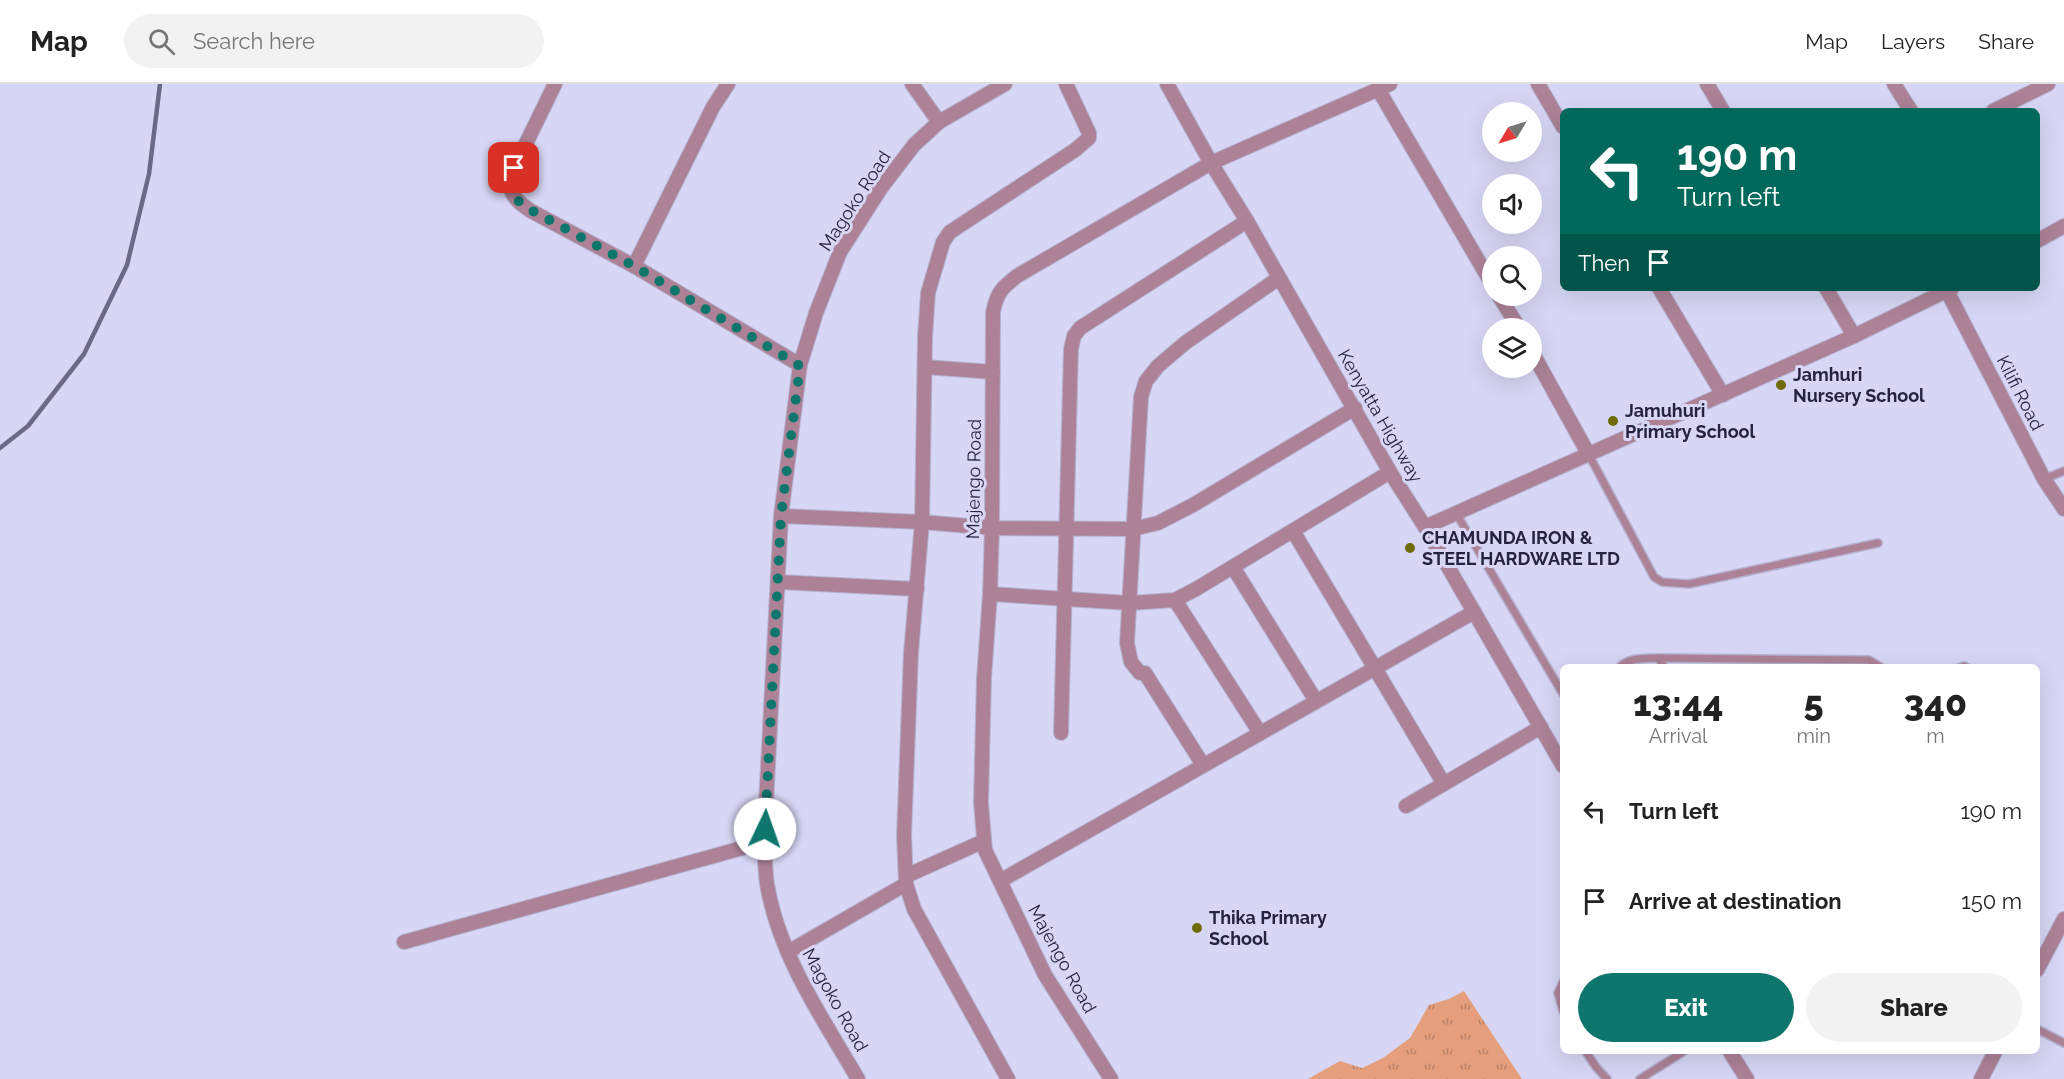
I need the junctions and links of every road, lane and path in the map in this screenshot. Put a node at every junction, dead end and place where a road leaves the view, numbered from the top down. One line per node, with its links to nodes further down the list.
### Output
1 (555, 84): 21 (street)
2 (728, 84): 21 (street)
3 (912, 84): 15 (street)
4 (1005, 84): 15 (street, Magoko Road)
5 (1066, 84): 30 (street)
6 (1167, 84): 17 (street, Kenyatta Highway)
7 (1538, 84): 16 (street)
8 (1707, 84): 12 (street)
9 (1894, 84): 13 (street)
10 (2048, 84): 14 (street)
11 (1384, 87): 17 (street, Majengo Road); 22 (street)
12 (1721, 108)
13 (1909, 108)
14 (1999, 108)
15 (939, 122): 29 (street, Magoko Road)
16 (1560, 122)
17 (1211, 163): 18 (street, Kenyatta Highway); 32 (street, Majengo Road)
18 (1246, 221): 23 (street, Kenyatta Highway); 45 (street)
19 (2064, 226): 20 (street)
20 (2040, 239)
21 (634, 266): 29 (street)
22 (1482, 266)
23 (1279, 278): 34 (street, Kenyatta Highway); 46 (street)
24 (1661, 291): 33 (street)
25 (1828, 291): 28 (street)
26 (1945, 291): 28 (street)
27 (1950, 291): 38 (street, Kilifi Road)
28 (1854, 336): 33 (street)
29 (800, 366): 41 (street, Magoko Road)
30 (925, 367): 32 (street); 42 (street)
31 (1542, 370): 35 (street)
32 (993, 372): 44 (street, Majengo Road)
33 (1723, 395): 35 (street)
34 (1355, 408): 37 (street, Kenyatta Highway); 46 (street)
35 (1589, 455): 40 (street); 48 (lane)
36 (2064, 471): 38 (lane)
37 (1390, 472): 43 (street, Kenyatta Highway); 47 (street)
38 (2044, 479): 39 (street, Kilifi Road)
39 (2064, 509)
40 (1456, 513): 43 (street); 62 (lane)
41 (781, 516): 42 (street); 50 (street, Magoko Road)
42 (922, 522): 44 (street); 51 (street)
43 (1425, 527): 56 (street, Kenyatta Highway)
44 (992, 528): 45 (street); 52 (street, Majengo Road)
45 (1066, 528): 46 (street); 53 (street)
46 (1133, 529): 55 (street)
47 (1293, 531): 49 (street); 61 (street)
48 (1878, 543)
49 (1233, 567): 54 (street); 63 (street)
50 (778, 582): 51 (street); 71 (street, Magoko Road)
51 (917, 589): 73 (street)
52 (990, 594): 53 (street); 72 (street, Majengo Road)
53 (1064, 598): 55 (street); 65 (street)
54 (1175, 600): 55 (street); 66 (street)
55 (1130, 603): 68 (street)
56 (1474, 612): 61 (street); 64 (street, Kenyatta Highway)
57 (1659, 658): 58 (lane); 59 (lane); 60 (lane)
58 (1622, 664)
59 (1663, 664)
60 (1876, 664)
61 (1376, 667): 63 (street); 69 (street)
62 (1560, 689)
63 (1316, 701): 66 (street)
64 (1541, 727): 67 (street, Kenyatta Highway); 69 (street)
65 (1061, 733)
66 (1260, 733): 68 (street)
67 (1560, 761)
68 (1203, 765): 74 (street)
69 (1444, 784): 70 (street)
70 (1406, 806)
71 (764, 842): 76 (street); 77 (street, Magoko Road)
72 (984, 842): 73 (street); 74 (street, Majengo Road)
73 (906, 880): 77 (street); 86 (street)
74 (1000, 881): 87 (street, Majengo Road)
75 (2064, 919): 78 (street)
76 (404, 942)
77 (788, 952): 85 (street, Magoko Road)
78 (2040, 964)
79 (2040, 1030): 80 (lane)
80 (2064, 1042)
81 (1587, 1054): 88 (lane)
82 (1680, 1054): 89 (lane)
83 (1731, 1054): 90 (street)
84 (1994, 1054): 91 (street)
85 (858, 1079)
86 (1008, 1079)
87 (1111, 1079)
88 (1607, 1079)
89 (1640, 1079)
90 (1747, 1079)
91 (1981, 1079)

